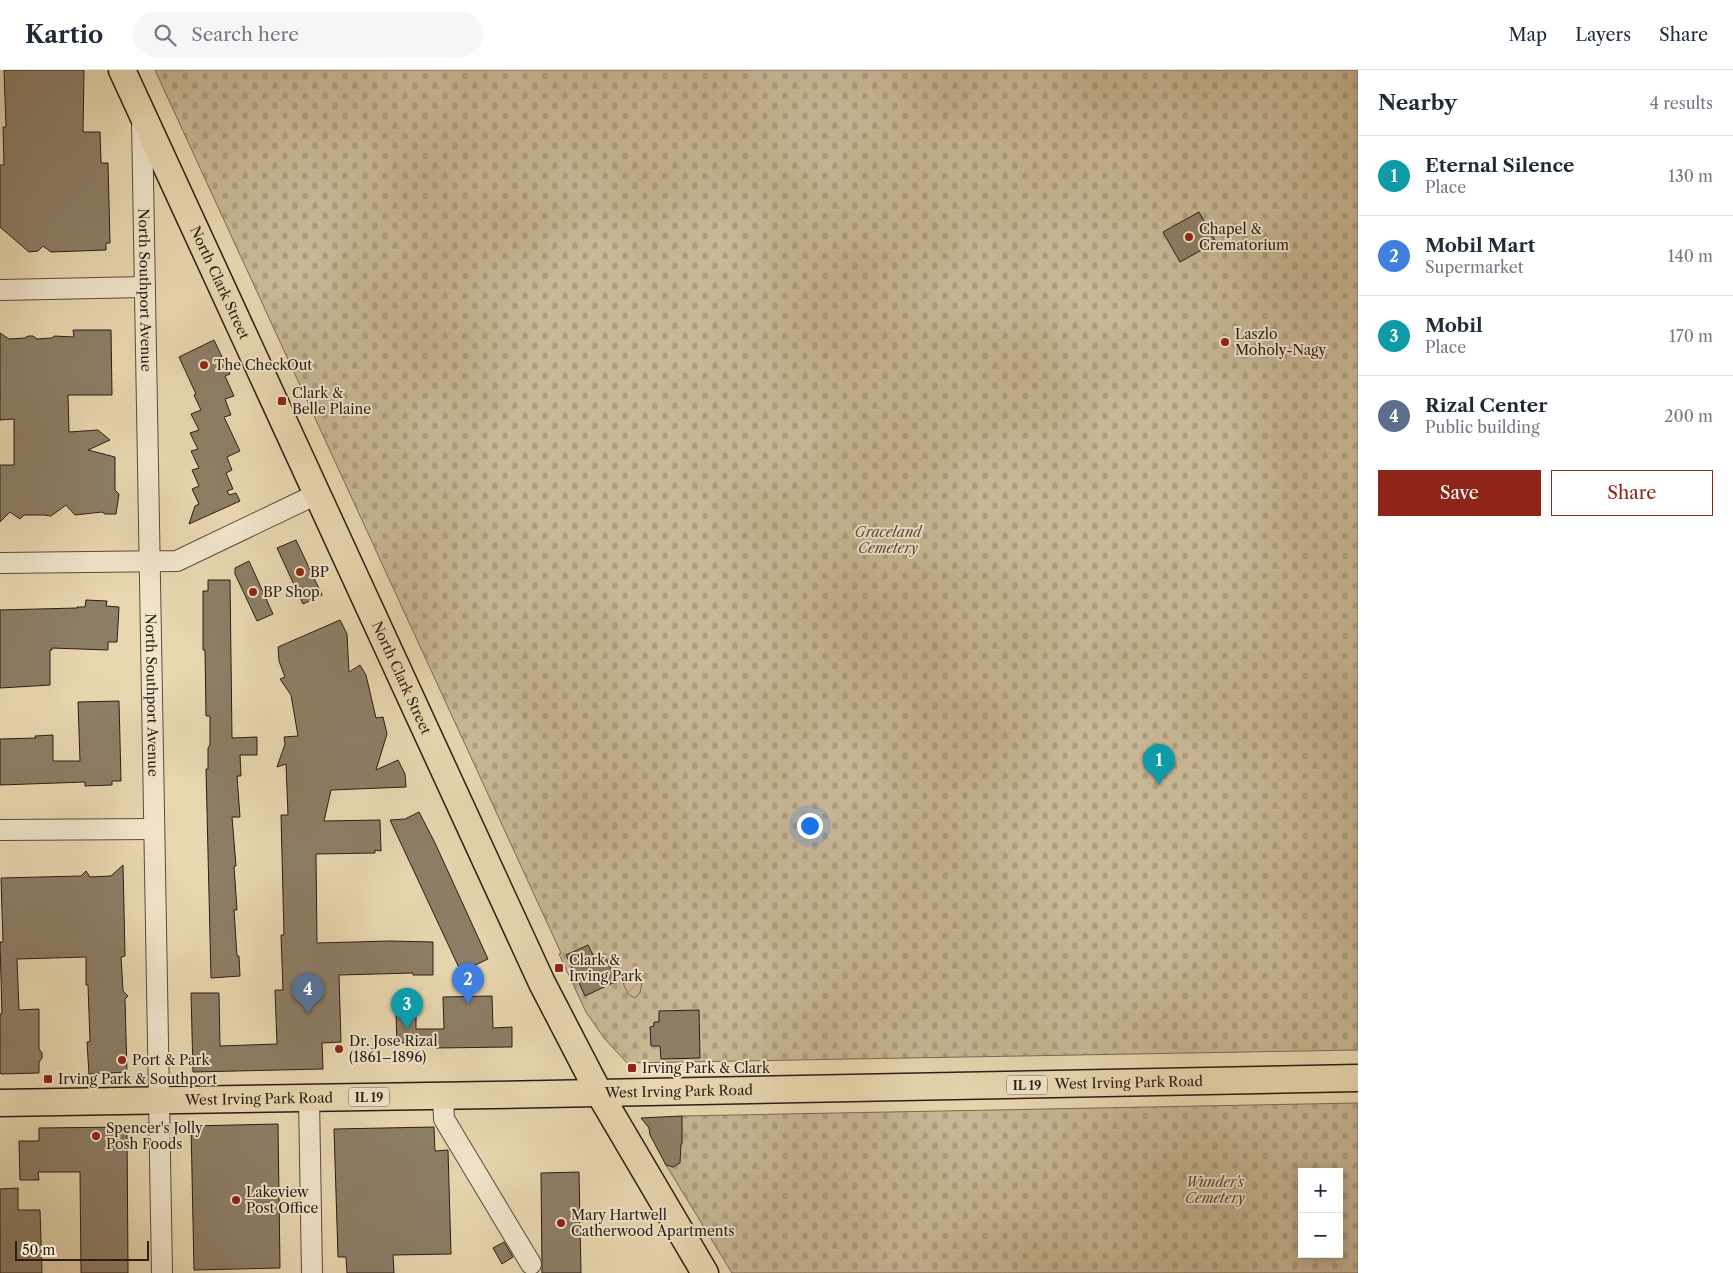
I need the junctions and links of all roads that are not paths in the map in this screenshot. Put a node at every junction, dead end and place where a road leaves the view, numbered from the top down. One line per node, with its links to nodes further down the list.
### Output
1 (122, 70): 2 (main road, North Clark Street)
2 (142, 116): 3 (street, North Southport Avenue); 5 (main road, North Clark Street)
3 (145, 287): 4 (street); 6 (street, North Southport Avenue)
4 (0, 290)
5 (317, 494): 6 (street); 11 (main road, North Clark Street)
6 (150, 562): 7 (street); 8 (street, North Southport Avenue)
7 (0, 563)
8 (154, 829): 9 (street); 14 (street, North Southport Avenue)
9 (0, 830)
10 (1358, 1078): 11 (main road, West Irving Park Road / IL 19)
11 (599, 1093): 12 (main road, West Irving Park Road / IL 19); 19 (main road, North Clark Street)
12 (443, 1096): 13 (main road, West Irving Park Road / IL 19); 16 (street)
13 (309, 1098): 14 (main road, West Irving Park Road / IL 19); 18 (street)
14 (159, 1100): 15 (main road, West Irving Park Road / IL 19); 17 (street, North Southport Avenue)
15 (0, 1103)
16 (531, 1264)
17 (162, 1273)
18 (312, 1273)
19 (705, 1273)

